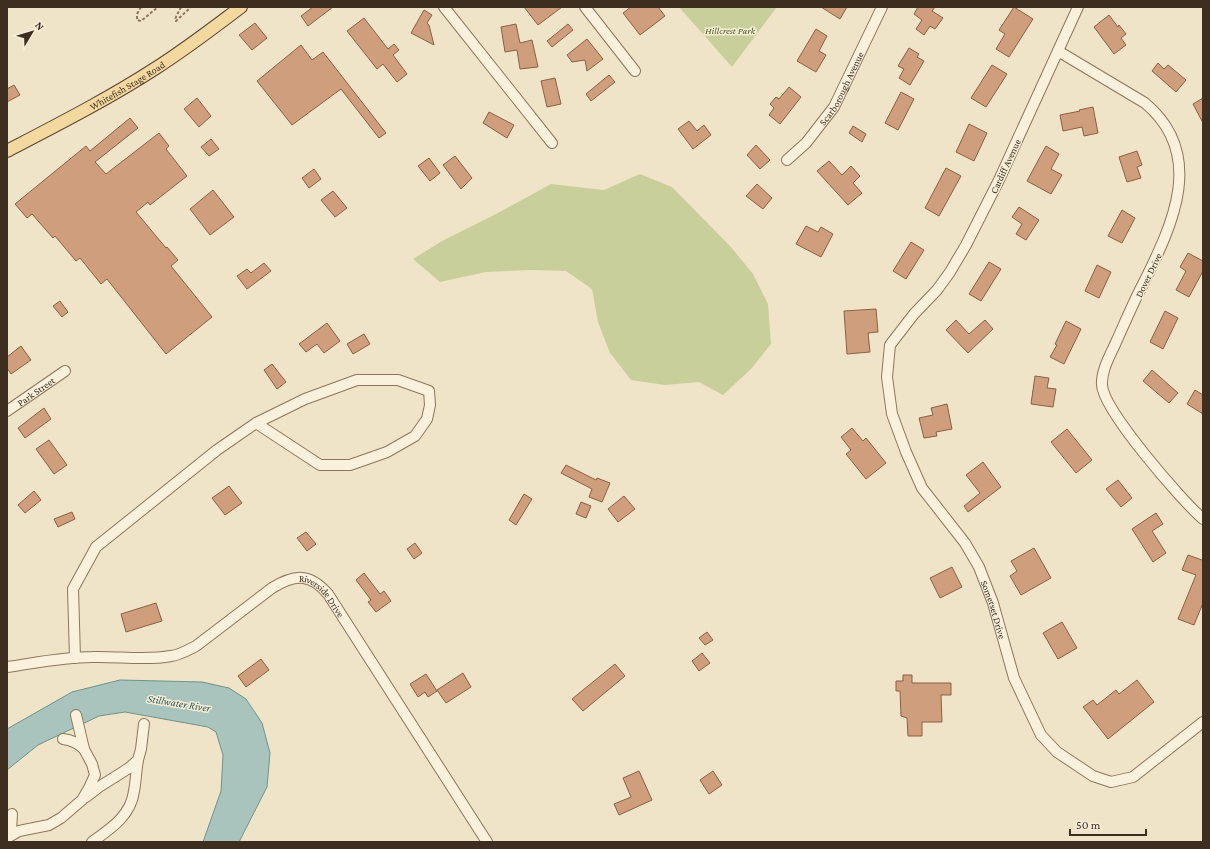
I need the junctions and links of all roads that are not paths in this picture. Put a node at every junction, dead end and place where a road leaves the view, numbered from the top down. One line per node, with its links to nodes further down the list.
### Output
1 (241, 7): 9 (main road, Whitefish Stage Road)
2 (444, 7): 8 (street)
3 (585, 7): 7 (street)
4 (882, 7): 10 (street, Scarborough Avenue)
5 (1078, 7): 6 (street, Cardiff Avenue)
6 (1058, 51): 11 (street, Cardiff Avenue); 15 (street, Dover Drive)
7 (635, 71)
8 (552, 143)
9 (7, 151)
10 (787, 160)
11 (914, 314): 19 (street, Somerset Drive)
12 (65, 372): 13 (street, Park Street)
13 (7, 411)
14 (256, 423): 14 (street); 16 (street)
15 (1203, 519)
16 (76, 658): 17 (street, Riverside Drive); 30 (street, Riverside Drive)
17 (7, 668)
18 (76, 715): 22 (street)
19 (1203, 722)
20 (144, 724): 23 (street)
21 (63, 739): 22 (street)
22 (84, 749): 24 (street)
23 (138, 760): 25 (street); 29 (street)
24 (92, 764): 25 (street); 26 (street)
25 (115, 776): 26 (street)
26 (82, 800): 28 (street)
27 (12, 814): 28 (street)
28 (7, 837)
29 (92, 842)
30 (488, 842)

